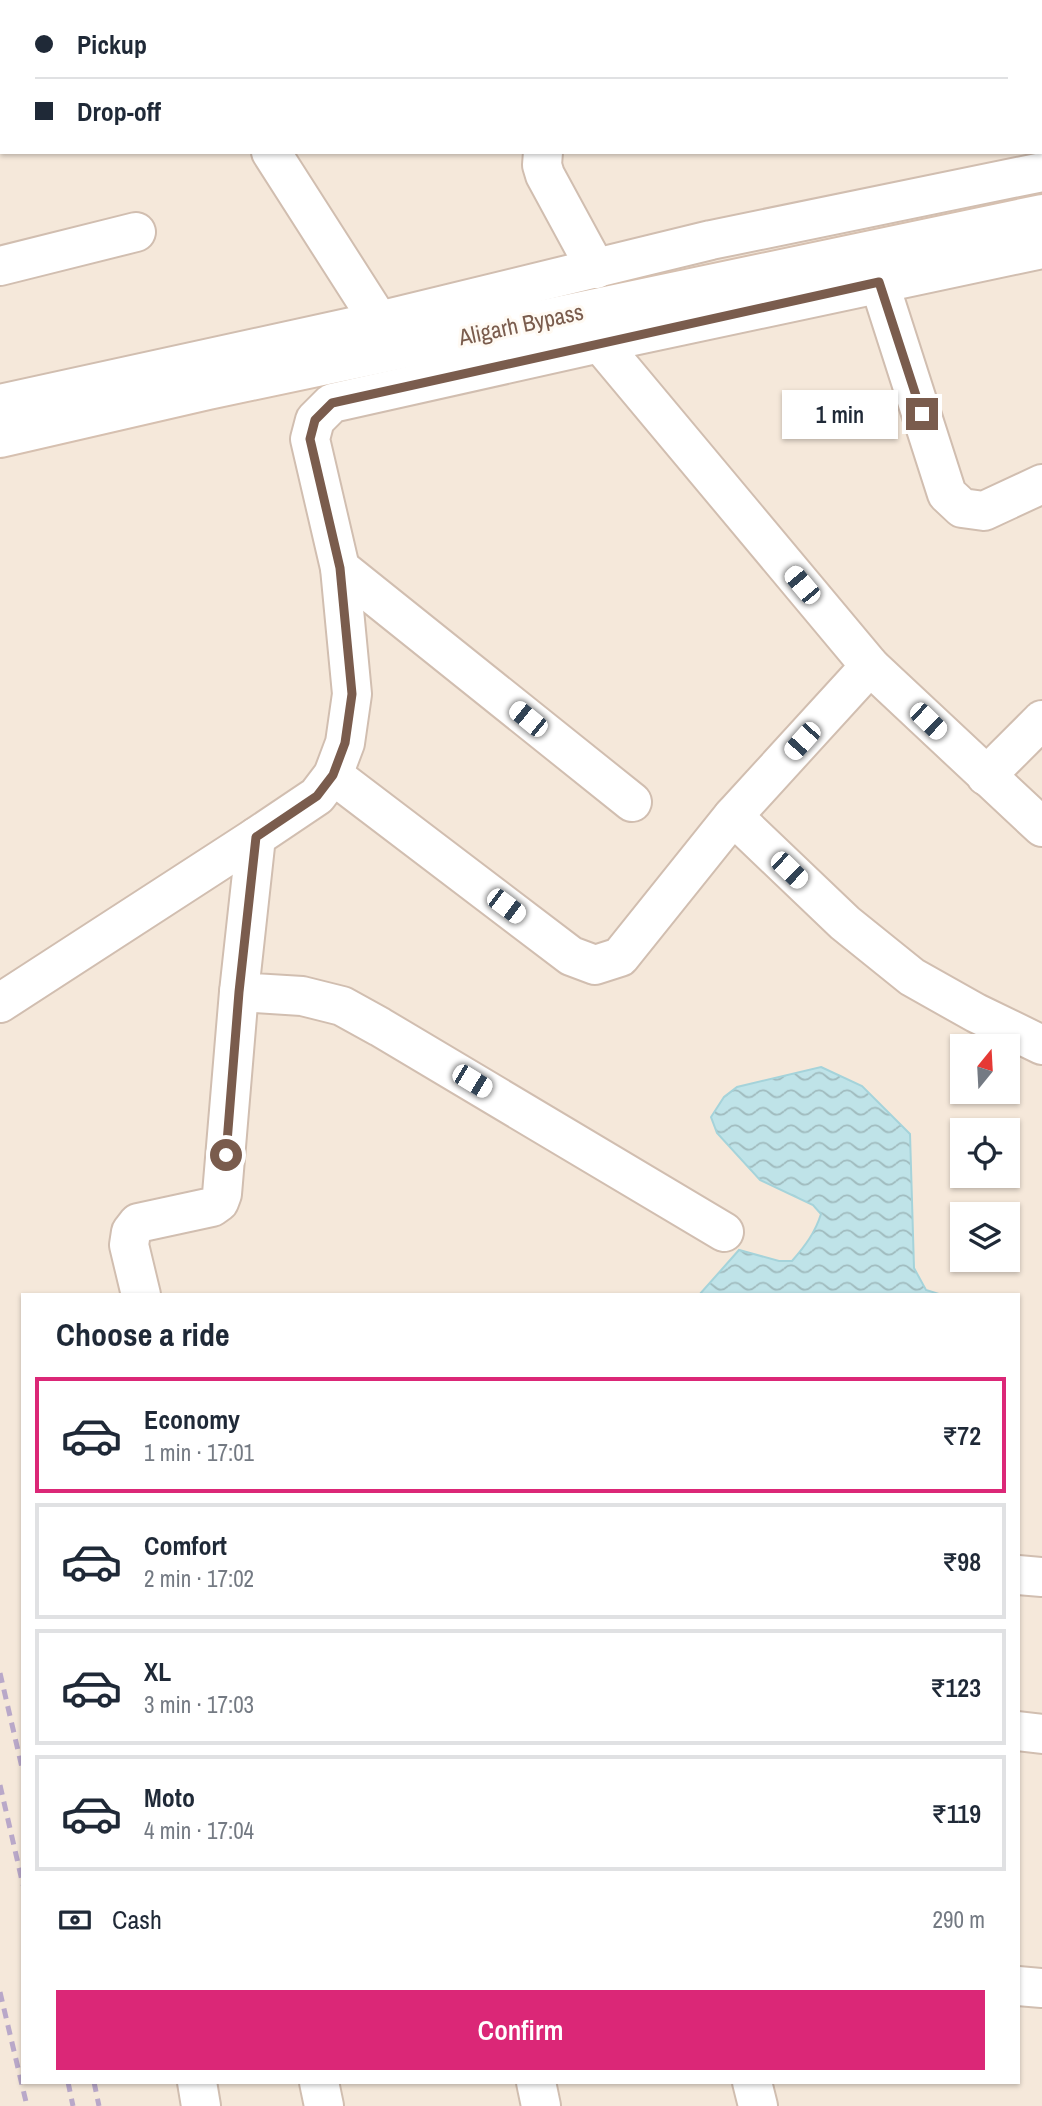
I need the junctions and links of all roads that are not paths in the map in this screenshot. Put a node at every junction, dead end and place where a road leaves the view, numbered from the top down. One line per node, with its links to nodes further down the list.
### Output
1 (272, 154): 10 (street)
2 (543, 154): 8 (street)
3 (1042, 172): 8 (street)
4 (1042, 214): 13 (street, Aligarh Bypass)
5 (136, 232): 7 (street)
6 (1042, 249): 9 (street)
7 (0, 266)
8 (596, 269): 10 (street)
9 (879, 282): 11 (street); 14 (street)
10 (379, 321): 12 (street)
11 (600, 343): 15 (street); 16 (street)
12 (0, 404)
13 (0, 438)
14 (1042, 484)
15 (340, 568): 18 (street); 20 (street)
16 (870, 666): 19 (street); 21 (street)
17 (1042, 720): 19 (street)
18 (333, 775): 21 (street); 23 (street)
19 (986, 776): 22 (street)
20 (632, 802)
21 (733, 816): 26 (street)
22 (1042, 827)
23 (256, 837): 24 (street); 25 (street)
24 (239, 992): 27 (street); 28 (street)
25 (0, 1003)
26 (1042, 1045)
27 (724, 1232)
28 (141, 1293)
29 (1020, 1575): 30 (street)
30 (1042, 1577)
31 (1020, 1731): 32 (street)
32 (1042, 1734)
33 (1020, 1986): 34 (street)
34 (1042, 1988)
35 (197, 2084): 39 (street)
36 (319, 2084): 40 (street)
37 (536, 2084): 41 (street)
38 (752, 2084): 42 (street)
39 (201, 2106)
40 (324, 2106)
41 (541, 2106)
42 (758, 2106)

